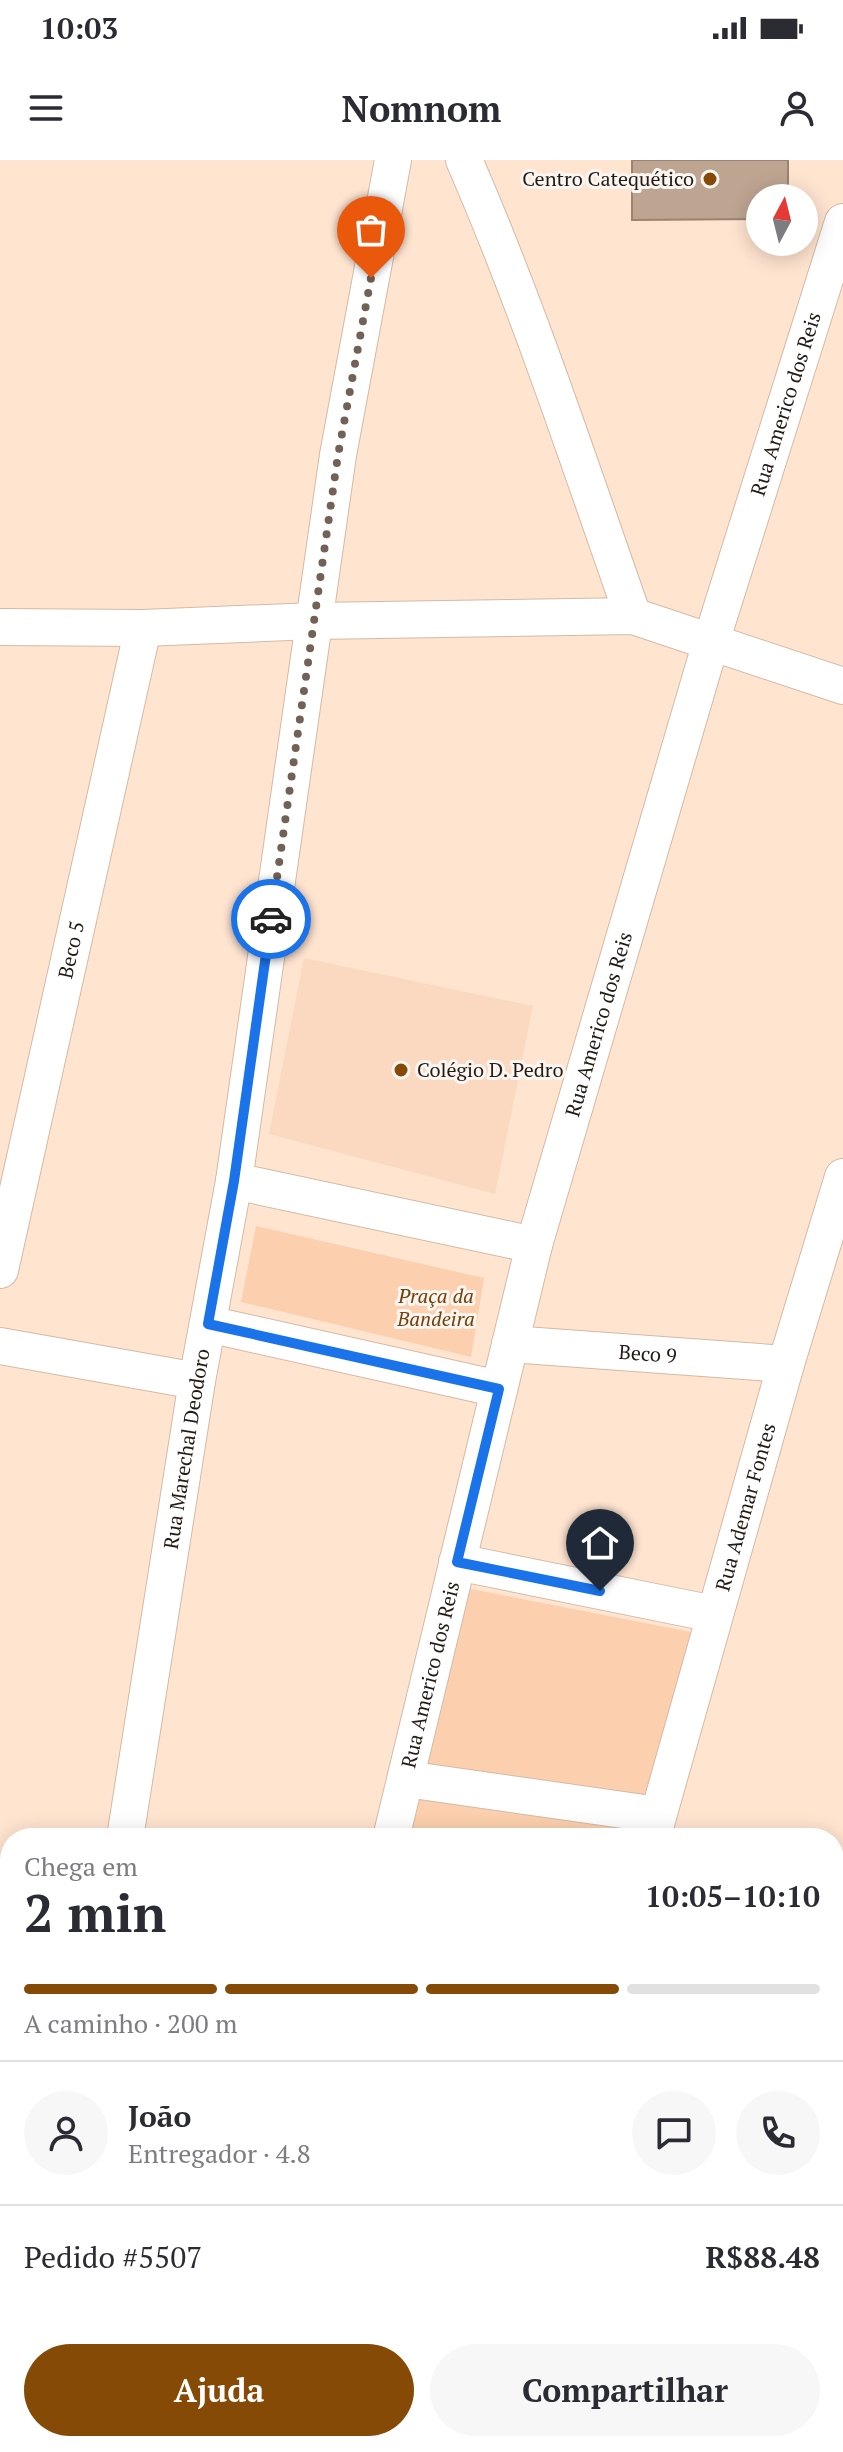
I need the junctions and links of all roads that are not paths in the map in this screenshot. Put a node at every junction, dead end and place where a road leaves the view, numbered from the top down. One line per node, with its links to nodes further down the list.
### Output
1 (393, 160): 5 (street, Rua Marechal Deodoro)
2 (464, 160): 4 (street)
3 (843, 222): 8 (street, Rua Americo dos Reis)
4 (633, 616): 5 (street); 8 (street)
5 (314, 621): 7 (street); 11 (street, Rua Marechal Deodoro)
6 (0, 627): 7 (street)
7 (143, 628): 13 (street, Beco 5)
8 (711, 642): 9 (street); 12 (street, Rua Americo dos Reis)
9 (843, 686)
10 (843, 1177): 17 (street, Rua Ademar Fontes)
11 (234, 1181): 12 (street); 14 (street, Rua Marechal Deodoro)
12 (534, 1245): 15 (street, Rua Americo dos Reis)
13 (0, 1270)
14 (208, 1324): 18 (street, Rua Marechal Deodoro); 19 (street)
15 (510, 1344): 17 (street, Beco 9); 19 (street, Rua Americo dos Reis)
16 (0, 1346): 18 (street)
17 (786, 1364): 21 (street, Rua Ademar Fontes)
18 (197, 1381): 24 (street, Rua Marechal Deodoro)
19 (499, 1389): 20 (street, Rua Americo dos Reis)
20 (457, 1562): 21 (street); 22 (street, Rua Americo dos Reis)
21 (714, 1614): 23 (street, Rua Ademar Fontes)
22 (406, 1779): 23 (street); 25 (street, Rua Americo dos Reis)
23 (655, 1826)
24 (127, 1828)
25 (394, 1828)

